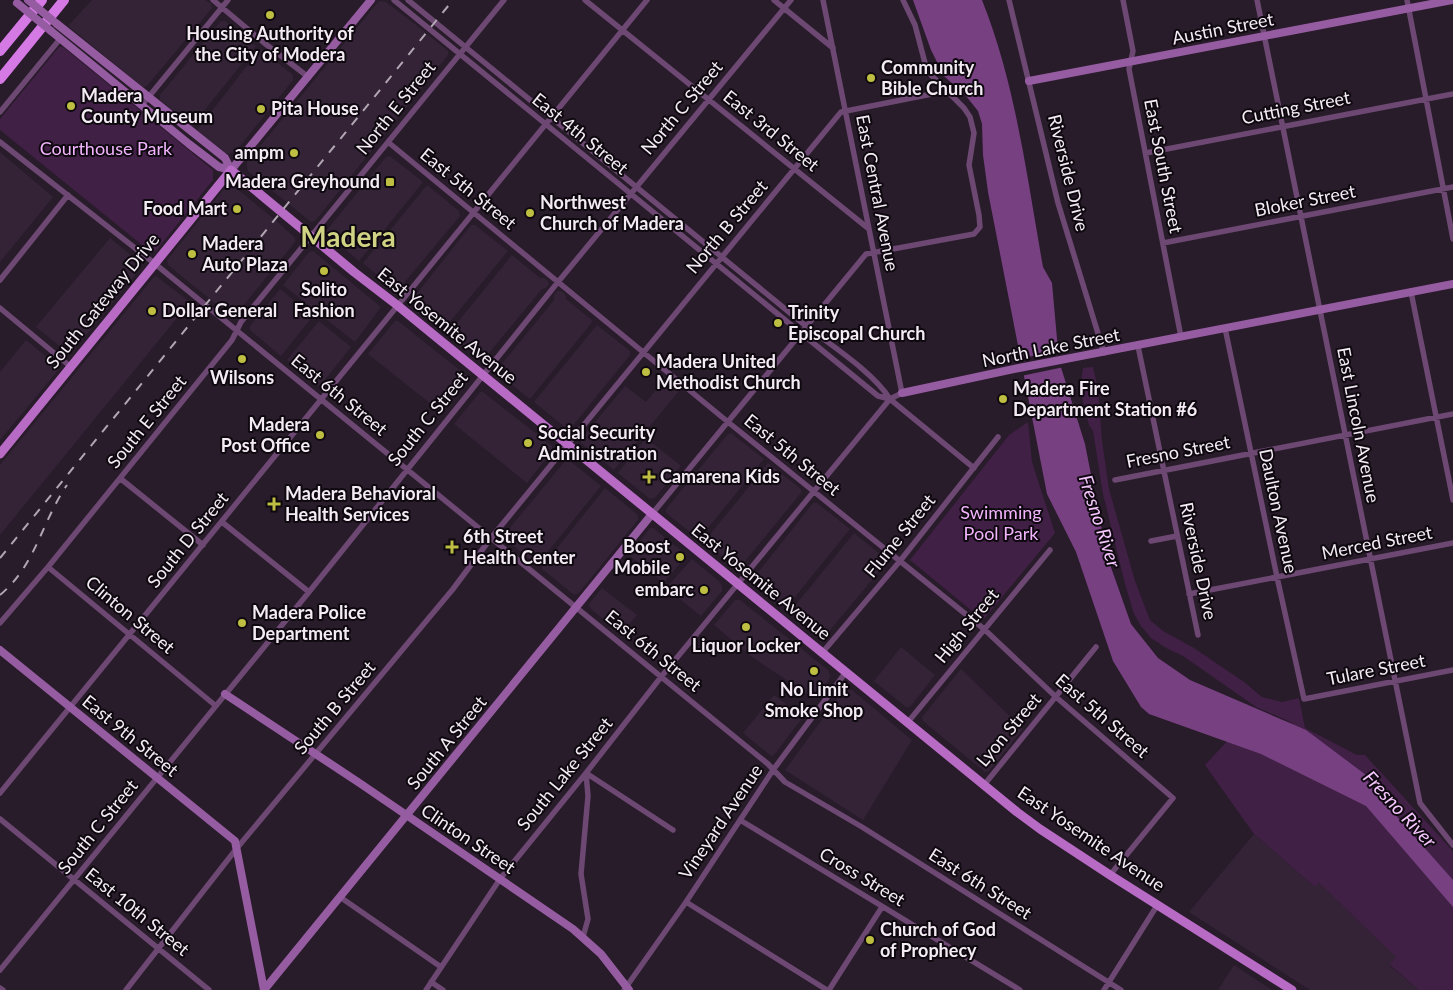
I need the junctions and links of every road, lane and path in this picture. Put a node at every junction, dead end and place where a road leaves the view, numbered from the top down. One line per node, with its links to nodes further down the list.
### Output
1 (28, 0): 25 (street, bridge)
2 (40, 0): 30 (highway)
3 (64, 0): 34 (highway)
4 (213, 0): 22 (street)
5 (228, 0): 22 (street)
6 (371, 0): 33 (street)
7 (394, 0): 31 (street, East 4th Street)
8 (408, 0): 28 (street, East 4th Street)
9 (504, 0): 28 (street, North E Street)
10 (585, 0): 24 (street, East 3rd Street)
11 (647, 0): 24 (street, South D Street)
12 (774, 0): 23 (street)
13 (791, 0): 23 (street, North C Street)
14 (823, 0): 29 (street, East Central Avenue)
15 (903, 0): 36 (street)
16 (1009, 0): 35 (street, Riverside Drive)
17 (1123, 0): 32 (street, East South Street)
18 (1257, 0): 26 (street, East Lincoln Avenue)
19 (1452, 0): 21 (street, Austin Street)
20 (15, 1): 27 (street, bridge)
21 (1408, 4): 26 (street, Austin Street); 39 (street)
22 (222, 7): 33 (street); 38 (street)
23 (784, 8): 29 (street); 40 (street, North C Street)
24 (622, 30): 40 (street, East 3rd Street); 44 (street, South D Street)
25 (67, 31): 27 (street); 38 (street)
26 (1264, 36): 32 (street, Austin Street); 46 (street, East Lincoln Avenue)
27 (60, 39): 41 (street); 43 (street)
28 (465, 47): 31 (street, North E Street); 44 (street, East 4th Street)
29 (833, 48): 42 (street, East Central Avenue)
30 (0, 52)
31 (460, 54): 45 (street, East 4th Street); 48 (street, North E Street)
32 (1130, 62): 35 (street, Austin Street); 49 (street, East South Street)
33 (307, 76): 51 (street)
34 (0, 79)
35 (1030, 81): 81 (street, Riverside Drive)
36 (946, 91): 42 (street); 63 (street)
37 (1453, 94): 39 (street, Cutting Street)
38 (148, 98): 41 (street); 51 (street)
39 (1427, 99): 46 (street, Cutting Street); 54 (street)
40 (709, 100): 50 (street, East 3rd Street); 52 (street, North C Street)
41 (142, 105): 51 (street)
42 (846, 110): 50 (street, North B Street); 59 (street, East Central Avenue)
43 (0, 112)
44 (551, 118): 45 (street, South D Street); 52 (street, East 4th Street)
45 (545, 124): 55 (street, East 4th Street); 57 (street, South D Street)
46 (1282, 126): 49 (street, Cutting Street); 58 (street, East Lincoln Avenue)
47 (0, 142): 56 (street, East 6th Street)
48 (388, 142): 57 (street, East 5th Street); 60 (street, North E Street)
49 (1146, 153): 62 (street, East South Street)
50 (795, 169): 59 (street, East 3rd Street); 64 (street, North B Street)
51 (231, 170): 60 (main road, East Yosemite Avenue); 65 (main road, South Gateway Drive)
52 (636, 187): 55 (street, North C Street); 64 (street, East 4th Street)
53 (1453, 187): 54 (street, Bloker Street)
54 (1444, 189): 58 (street, Bloker Street); 61 (street)
55 (630, 194): 66 (street, East 4th Street); 68 (street, North C Street)
56 (68, 195): 65 (street, East 6th Street); 67 (street)
57 (473, 212): 68 (street, East 5th Street); 71 (street, South D Street)
58 (1301, 218): 62 (street, Bloker Street); 73 (street, East Lincoln Avenue)
59 (869, 229): 63 (street, East Central Avenue)
60 (311, 235): 71 (main road, East Yosemite Avenue); 76 (street, South E Street)
61 (1453, 239)
62 (1163, 243): 78 (street, East South Street)
63 (873, 252): 74 (street); 84 (street, East Central Avenue)
64 (722, 256): 66 (street, North B Street); 74 (street, East 4th Street)
65 (154, 264): 76 (street, East 6th Street); 82 (main road, South Gateway Drive)
66 (715, 264): 77 (street, East 4th Street); 80 (street, North B Street)
67 (0, 280)
68 (558, 282): 80 (street, East 5th Street); 83 (street, North C Street)
69 (1453, 284): 70 (street, North Lake Street)
70 (1411, 292): 73 (street, North Lake Street); 88 (street)
71 (397, 305): 83 (main road, East Yosemite Avenue); 85 (street, South D Street)
72 (0, 308): 82 (street)
73 (1320, 310): 75 (street, North Lake Street); 90 (street, East Lincoln Avenue)
74 (806, 326): 77 (street); 86 (street, East 4th Street)
75 (1225, 328): 78 (street, North Lake Street); 93 (street, Daulton Avenue)
76 (236, 331): 85 (street, East 6th Street); 98 (street, South E Street)
77 (800, 333): 86 (street, East 4th Street); 89 (street)
78 (1180, 337): 79 (street, North Lake Street)
79 (1138, 346): 81 (street, North Lake Street); 97 (street, Riverside Drive)
80 (643, 352): 89 (street, East 5th Street); 92 (street, North B Street)
81 (1104, 353): 84 (street, North Lake Street)
82 (71, 367): 94 (main road, South Gateway Drive)
83 (482, 375): 92 (main road, East Yosemite Avenue); 96 (street, South C Street)
84 (902, 393): 86 (street, North Lake Street)
85 (321, 399): 96 (street, East 6th Street); 103 (street, South D Street)
86 (890, 399): 95 (street, East 4th Street); 100 (street, North Lake Street)
87 (1453, 414): 88 (street, Fresno Street)
88 (1436, 417): 90 (street, Fresno Street); 101 (street)
89 (728, 422): 100 (street, East 5th Street); 102 (street)
90 (1345, 435): 93 (street, Fresno Street); 110 (street, East Lincoln Avenue)
91 (998, 437): 95 (street, Flume Street)
92 (568, 444): 102 (main road, East Yosemite Avenue); 105 (street, South B Street)
93 (1251, 453): 97 (street, Fresno Street); 113 (street, Daulton Avenue)
94 (0, 454)
95 (974, 468): 111 (street, Flume Street)
96 (407, 469): 105 (street, East 6th Street); 115 (street, South C Street)
97 (1163, 470): 99 (street, Fresno Street); 104 (street, Riverside Drive)
98 (120, 479): 108 (street); 112 (street, South E Street)
99 (1115, 480)
100 (813, 491): 111 (street, East 5th Street); 114 (street, North Lake Street)
101 (1453, 500)
102 (652, 514): 114 (main road, East Yosemite Avenue); 117 (street, South A Street)
103 (222, 522): 108 (street, South D Street); 115 (street)
104 (1177, 536): 106 (street); 116 (street, Riverside Drive)
105 (491, 538): 117 (street, East 6th Street); 135 (street, South B Street)
106 (1151, 541)
107 (1453, 543): 110 (street, Merced Street)
108 (203, 545): 120 (street, South D Street)
109 (1050, 550): 119 (street, High Street)
110 (1370, 559): 113 (street, Merced Street); 128 (street, East Lincoln Avenue)
111 (900, 562): 119 (street, East 5th Street); 124 (street, Flume Street)
112 (48, 567): 118 (street, South E Street); 120 (street, Clinton Street)
113 (1277, 577): 116 (street, Merced Street); 131 (street, Daulton Avenue)
114 (738, 583): 124 (main road, East Yosemite Avenue); 127 (street, South Lake Street)
115 (309, 592): 129 (street, South C Street)
116 (1189, 594): 121 (street, Riverside Drive)
117 (577, 608): 127 (street, East 6th Street); 141 (street, South A Street)
118 (0, 623)
119 (984, 629): 130 (street, East 5th Street); 134 (street, High Street)
120 (130, 634): 132 (street, Clinton Street); 133 (street, South D Street)
121 (1198, 635)
122 (1096, 647): 130 (street, Lyon Street)
123 (0, 650): 133 (street, East 9th Street)
124 (822, 653): 126 (main road, East Yosemite Avenue)
125 (1453, 670): 128 (street, Tulare Street)
126 (846, 672): 134 (main road, East Yosemite Avenue); 136 (street, Vineyard Avenue)
127 (661, 677): 136 (street, East 6th Street); 137 (street, South Lake Street)
128 (1395, 682): 131 (street, Tulare Street); 145 (street, East Lincoln Avenue)
129 (225, 694): 132 (street, South C Street); 135 (street, Clinton Street)
130 (1056, 697): 139 (street, Lyon Street); 147 (street, East 5th Street)
131 (1304, 699)
132 (216, 706): 138 (street, South C Street)
133 (70, 707): 138 (street, East 9th Street); 140 (street, South D Street)
134 (908, 722): 139 (main road, East Yosemite Avenue)
135 (316, 754): 141 (street, Clinton Street); 146 (street, South B Street)
136 (773, 770): 143 (street, Vineyard Avenue); 159 (street, East 6th Street)
137 (586, 773): 144 (street); 149 (street, South Lake Street); 154 (street)
138 (157, 778): 146 (street, East 9th Street); 148 (street, South C Street)
139 (984, 785): 147 (main road, East Yosemite Avenue)
140 (0, 793)
141 (407, 815): 149 (street, Clinton Street); 150 (street, South A Street)
142 (0, 818): 148 (street, East 10th Street)
143 (740, 820): 151 (street, Vineyard Avenue); 153 (street, Cross Street)
144 (673, 830)
145 (1453, 846)
146 (238, 848): 155 (street, South B Street); 163 (street)
147 (1110, 875): 152 (main road, East Yosemite Avenue)
148 (74, 879): 155 (street, East 10th Street); 157 (street, South C Street)
149 (500, 879): 154 (street, Clinton Street); 156 (street, South Lake Street)
150 (340, 897): 156 (street); 163 (street, South A Street)
151 (686, 902): 160 (street, Vineyard Avenue); 166 (street)
152 (1158, 904): 159 (street); 170 (main road, East Yosemite Avenue)
153 (882, 907): 166 (street); 167 (street, Cross Street)
154 (583, 937): 160 (street, Clinton Street)
155 (159, 949): 161 (street, South B Street); 162 (street, East 10th Street)
156 (441, 967): 158 (street, South Lake Street)
157 (0, 970)
158 (432, 982): 164 (street, South Lake Street); 165 (street)
159 (1108, 982): 168 (street); 169 (street, East 6th Street)
160 (627, 989)
161 (126, 990)
162 (209, 990)
163 (264, 990)
164 (426, 990)
165 (443, 990)
166 (828, 990)
167 (1020, 990)
168 (1104, 990)
169 (1121, 990)
170 (1292, 990)

